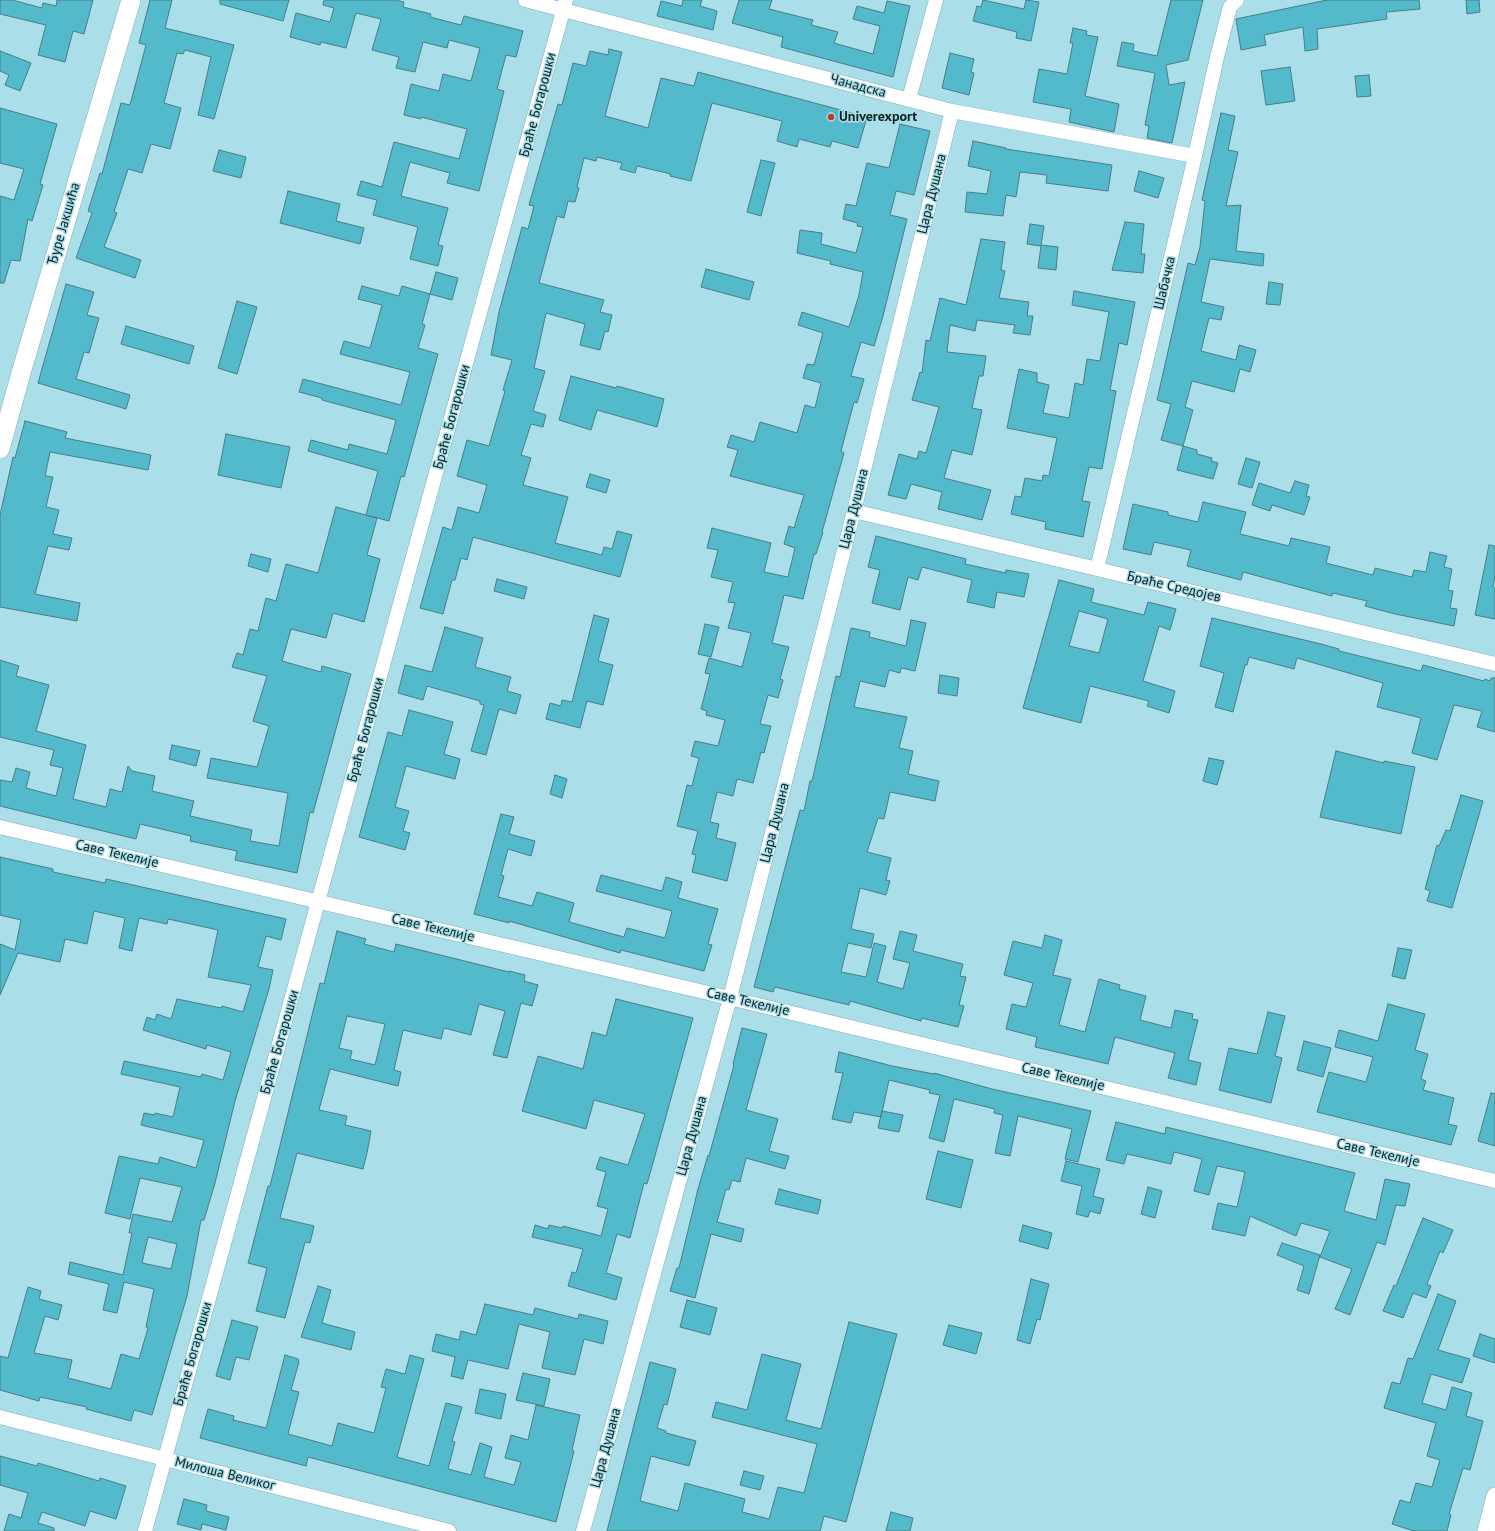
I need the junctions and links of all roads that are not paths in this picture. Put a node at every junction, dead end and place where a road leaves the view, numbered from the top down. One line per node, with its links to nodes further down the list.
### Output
1 (131, 0): 9 (main road, Ђуре Јакшића)
2 (525, 0): 5 (street, Чанадска)
3 (936, 0): 6 (street)
4 (1237, 0): 8 (street, Шабачка)
5 (565, 5): 6 (street, Чанадска); 14 (street, Браће Богарошки)
6 (908, 99): 7 (street, Чанадска)
7 (952, 111): 8 (street, Чанадска); 10 (street, Цара Душана)
8 (1195, 156): 11 (street, Шабачка)
9 (0, 449)
10 (854, 511): 11 (street, Браће Средојев); 15 (street, Цара Душана)
11 (1097, 569): 12 (street, Браће Средојев)
12 (1495, 664)
13 (0, 827): 14 (street, Саве Текелије)
14 (319, 901): 15 (street, Саве Текелије); 18 (street, Браће Богарошки)
15 (730, 998): 16 (street, Саве Текелије); 22 (street, Цара Душана)
16 (1495, 1181)
17 (0, 1417): 18 (street, Милоша Великог)
18 (164, 1459): 20 (street, Браће Богарошки); 21 (street, Милоша Великог)
19 (1495, 1497): 23 (street)
20 (145, 1531)
21 (449, 1531)
22 (583, 1531)
23 (1486, 1531)

